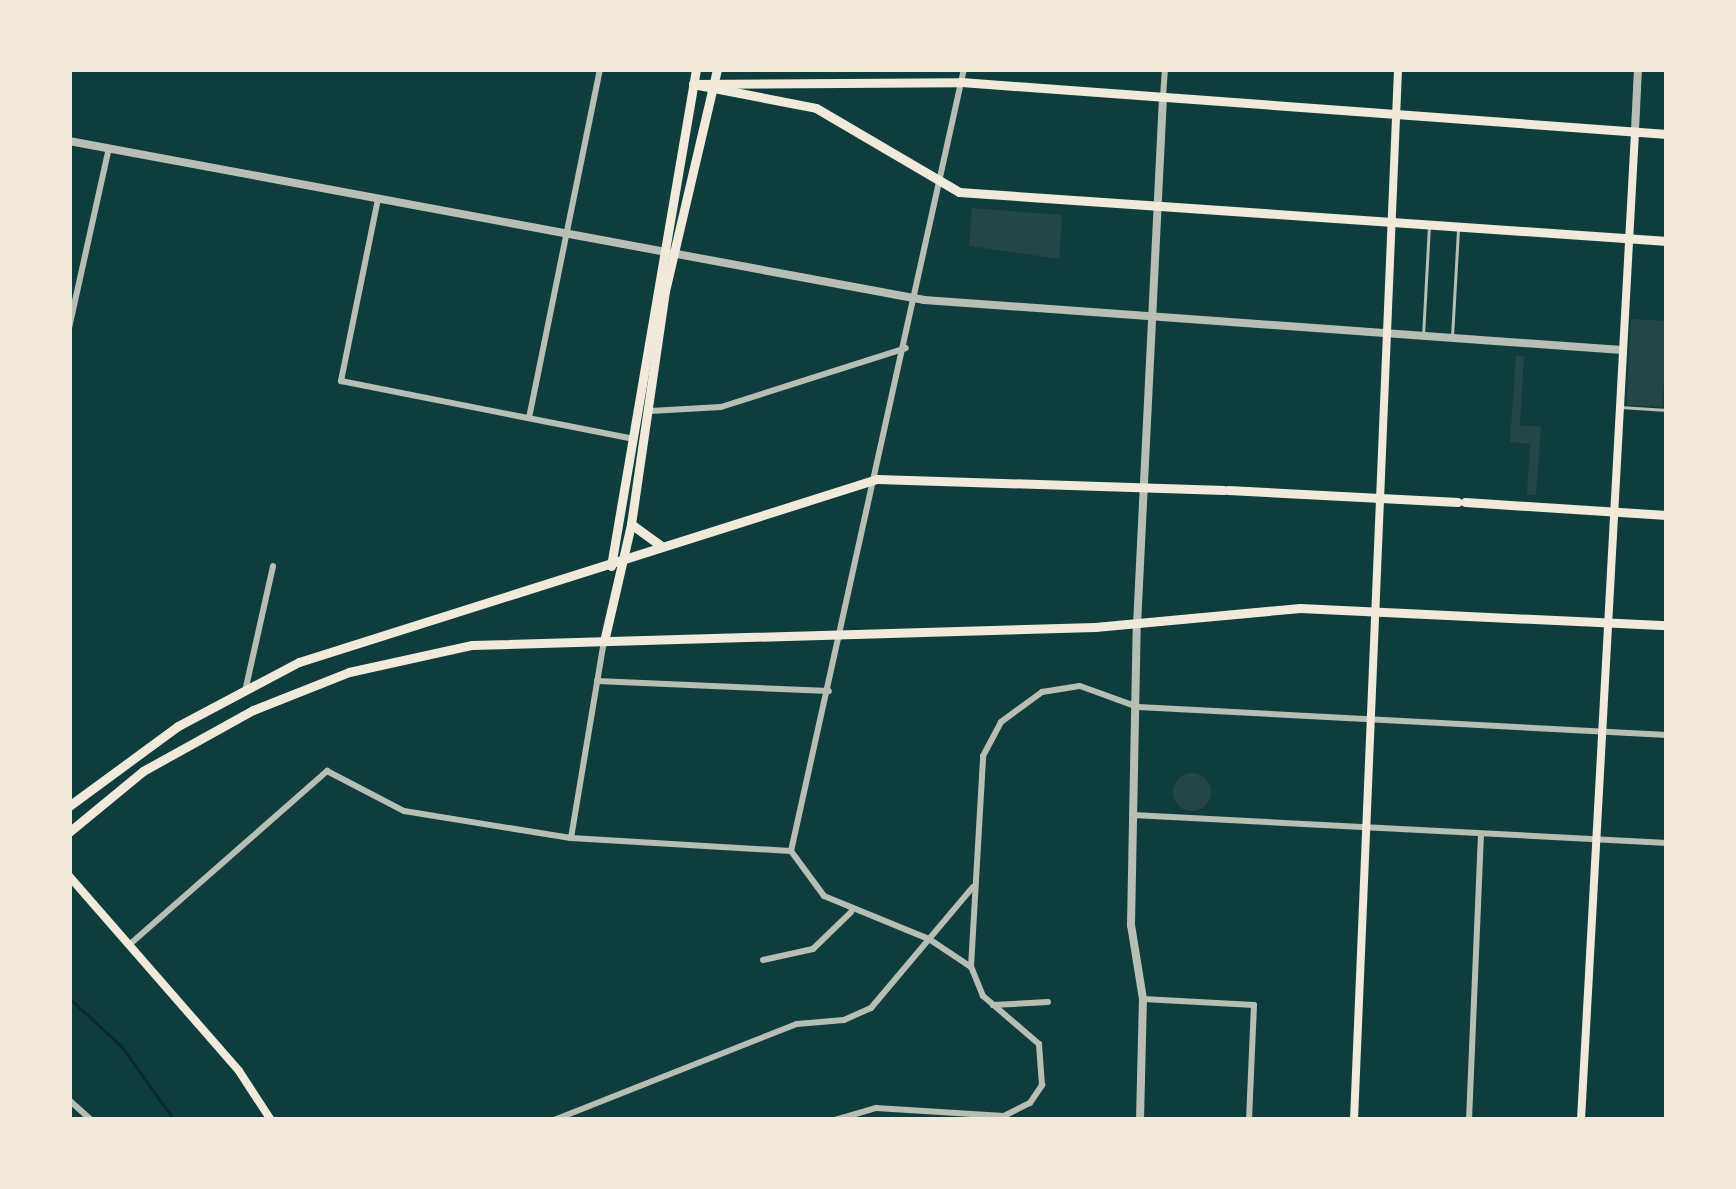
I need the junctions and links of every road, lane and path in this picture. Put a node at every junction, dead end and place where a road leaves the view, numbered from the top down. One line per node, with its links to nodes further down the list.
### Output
1 (600, 69): 25 (street)
2 (696, 69): 9 (main road)
3 (964, 69): 8 (street)
4 (1165, 69): 12 (street)
5 (1399, 69): 13 (main road)
6 (1638, 69): 15 (street)
7 (716, 74): 9 (main road); 10 (main road); 11 (main road)
8 (961, 82): 10 (main road); 12 (main road); 19 (street)
9 (692, 84): 11 (main road); 28 (main road)
10 (835, 87): 14 (main road)
11 (711, 93): 14 (main road); 28 (main road)
12 (1163, 97): 13 (main road); 21 (street)
13 (1396, 113): 15 (main road); 22 (main road)
14 (831, 116): 19 (main road)
15 (1635, 130): 16 (main road); 26 (main road)
16 (1667, 134)
17 (69, 141): 18 (street)
18 (109, 148): 20 (street); 31 (street)
19 (939, 183): 21 (main road); 29 (street)
20 (378, 199): 25 (street); 40 (street)
21 (1156, 206): 22 (main road); 30 (street)
22 (1390, 224): 23 (main road); 32 (main road)
23 (1429, 226): 24 (main road); 33 (lane)
24 (1458, 228): 26 (main road); 34 (lane)
25 (567, 236): 28 (street); 40 (street)
26 (1629, 239): 27 (main road); 36 (main road)
27 (1667, 242)
28 (667, 256): 29 (street); 39 (main road); 41 (main road)
29 (917, 298): 30 (street); 35 (street)
30 (1149, 317): 32 (street); 43 (street)
31 (71, 328)
32 (1385, 335): 33 (street); 44 (main road)
33 (1423, 338): 34 (street)
34 (1452, 339): 36 (street)
35 (906, 348): 39 (street); 42 (street)
36 (1622, 350): 37 (main road)
37 (1619, 407): 38 (lane); 45 (main road)
38 (1667, 410)
39 (645, 411): 47 (main road)
40 (529, 418): 41 (street)
41 (630, 438): 49 (main road)
42 (877, 479): 43 (main road); 48 (main road); 55 (street)
43 (1142, 488): 44 (main road); 53 (street)
44 (1379, 497): 45 (main road); 51 (main road)
45 (1613, 512): 46 (main road); 52 (main road)
46 (1667, 514)
47 (631, 524): 48 (main road); 49 (main road)
48 (662, 546): 49 (main road)
49 (615, 560): 56 (main road); 58 (main road)
50 (273, 566): 58 (street)
51 (1374, 610): 52 (main road); 53 (main road); 61 (main road)
52 (1606, 622): 54 (main road); 62 (main road)
53 (1137, 625): 55 (main road); 60 (street)
54 (1667, 626)
55 (842, 632): 56 (main road); 59 (street)
56 (605, 638): 57 (street); 67 (main road)
57 (597, 681): 59 (street); 69 (street)
58 (246, 687): 64 (main road)
59 (829, 691): 72 (street)
60 (1138, 707): 61 (street); 65 (street); 74 (street)
61 (1369, 720): 62 (street); 66 (main road)
62 (1599, 730): 63 (street); 70 (main road)
63 (1667, 735)
64 (69, 806)
65 (1133, 815): 66 (street); 80 (street)
66 (1366, 828): 68 (street); 90 (main road)
67 (69, 832)
68 (1481, 834): 70 (street); 91 (street)
69 (571, 838): 72 (street); 77 (street)
70 (1593, 838): 71 (street); 92 (main road)
71 (1667, 843)
72 (791, 851): 75 (street)
73 (69, 876): 77 (main road)
74 (975, 885): 76 (street); 79 (street)
75 (851, 912): 76 (street); 78 (street)
76 (929, 939): 79 (street); 86 (street)
77 (129, 946): 85 (main road)
78 (763, 960)
79 (971, 967): 82 (street)
80 (1143, 999): 88 (street); 89 (street)
81 (1048, 1002): 82 (street)
82 (993, 1005): 87 (street)
83 (69, 1100): 84 (street)
84 (91, 1120)
85 (271, 1120)
86 (554, 1120)
87 (835, 1120)
88 (1140, 1120)
89 (1249, 1120)
90 (1354, 1120)
91 (1468, 1120)
92 (1581, 1120)

